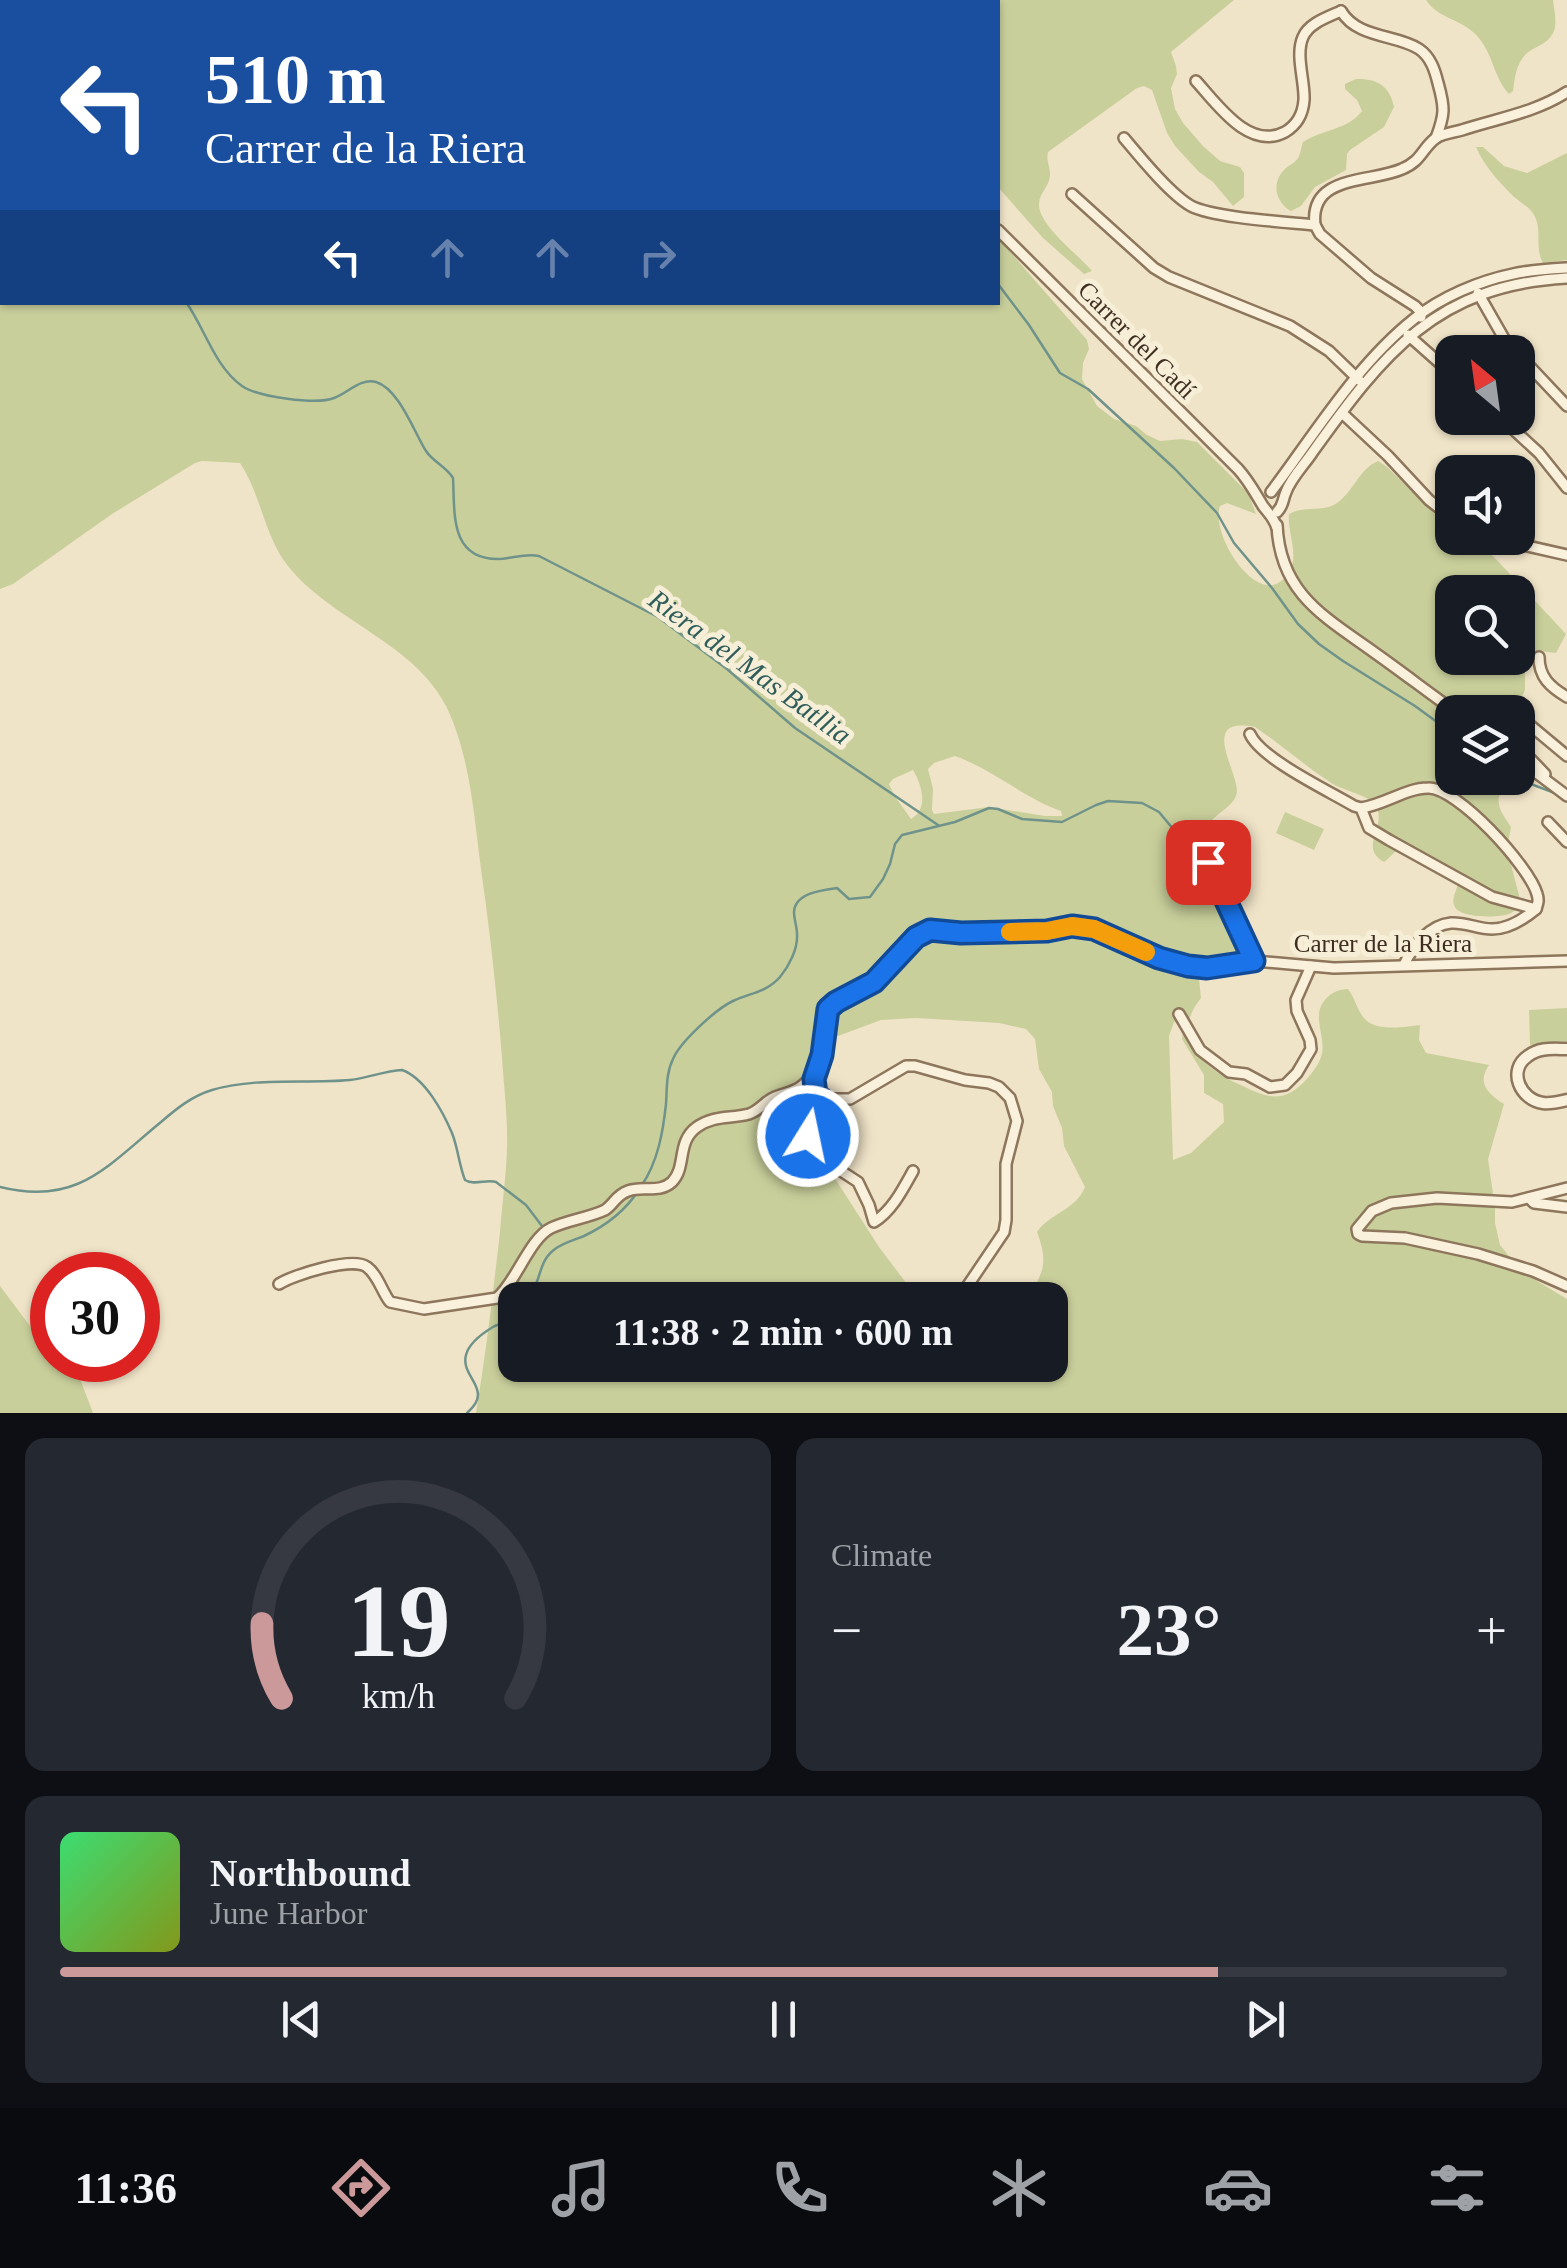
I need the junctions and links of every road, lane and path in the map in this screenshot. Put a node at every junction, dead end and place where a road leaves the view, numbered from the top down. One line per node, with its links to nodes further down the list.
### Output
1 (1341, 6): 2 (street); 5 (street)
2 (1196, 81)
3 (1567, 92): 5 (street)
4 (1124, 138): 7 (street)
5 (1436, 138): 7 (street)
6 (1072, 194): 17 (street)
7 (1316, 226): 12 (street)
8 (1000, 232): 21 (street, Carrer del Cadí)
9 (1567, 268): 11 (street)
10 (1567, 278): 11 (street)
11 (1477, 291): 12 (street); 14 (street)
12 (1422, 319): 13 (street)
13 (1406, 333): 15 (street); 17 (street)
14 (1502, 335)
15 (1435, 359)
16 (1535, 372): 18 (street)
17 (1361, 382): 19 (street); 23 (street)
18 (1567, 406)
19 (1342, 412): 24 (street); 25 (street)
20 (1519, 435): 22 (street)
21 (1248, 480): 23 (street, Carrer del Cadí); 25 (street, Carrer del Cadí)
22 (1567, 488)
23 (1270, 493): 25 (street); 25 (street, Carrer del Cadí)
24 (1435, 505)
25 (1273, 508): 30 (street)
26 (1535, 547): 27 (street)
27 (1567, 554)
28 (1539, 656): 29 (street)
29 (1567, 696)
30 (1435, 697)
31 (1535, 729): 33 (street)
32 (1250, 734): 38 (street)
33 (1567, 756)
34 (1535, 764): 36 (street)
35 (1535, 772): 36 (street)
36 (1557, 787): 37 (street)
37 (1567, 796)
38 (1361, 808): 42 (street); 42 (street)
39 (1548, 822): 40 (street)
40 (1567, 842)
41 (1205, 857): 44 (street)
42 (1536, 909): 46 (street)
43 (1567, 960): 46 (street, Carrer de la Riera)
44 (1254, 961): 45 (street, Carrer de la Riera); 49 (street, Carrer de la Riera)
45 (1312, 966): 46 (street, Carrer de la Riera); 47 (street)
46 (1404, 966)
47 (1179, 1014)
48 (1567, 1049): 51 (street)
49 (816, 1072): 50 (street); 57 (street)
50 (822, 1099): 52 (street); 56 (street)
51 (1567, 1100)
52 (914, 1171)
53 (1567, 1188): 54 (street)
54 (1529, 1198): 55 (street); 58 (street)
55 (1567, 1207)
56 (970, 1282)
57 (279, 1284)
58 (1567, 1286)

